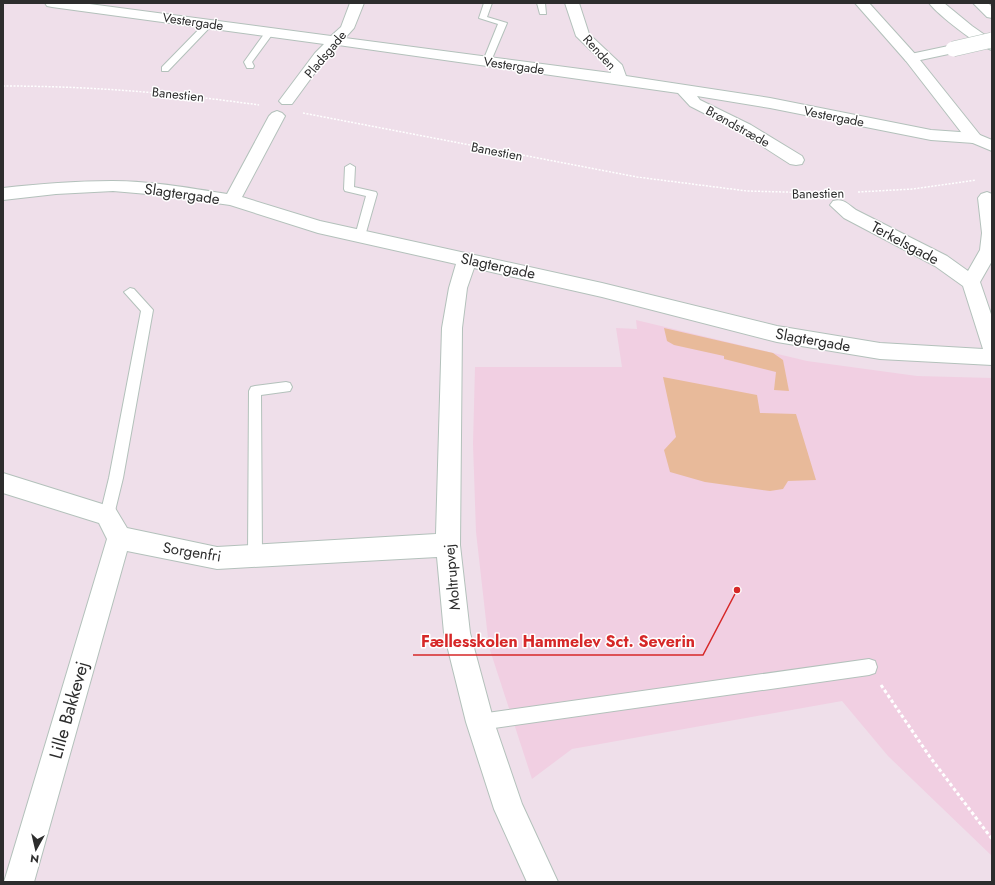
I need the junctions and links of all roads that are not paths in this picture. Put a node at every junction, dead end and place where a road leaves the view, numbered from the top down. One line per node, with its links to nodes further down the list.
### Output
1 (52, 3): 11 (street, Vestergade)
2 (357, 3): 14 (street, Pladsgade)
3 (488, 3): 17 (lane)
4 (540, 3): 9 (lane)
5 (572, 3): 20 (street, Renden)
6 (862, 3): 16 (street)
7 (936, 3): 15 (street)
8 (980, 3): 10 (street)
9 (543, 12)
10 (992, 14)
11 (209, 24): 12 (street, Vestergade); 19 (lane)
12 (270, 32): 14 (street, Vestergade); 18 (lane)
13 (990, 33): 16 (street, bridge)
14 (335, 40): 17 (street, Vestergade); 22 (street, Pladsgade)
15 (992, 46)
16 (911, 58): 24 (street)
17 (487, 61): 20 (street, Vestergade)
18 (250, 66)
19 (165, 70)
20 (620, 79): 21 (street, Vestergade)
21 (683, 89): 24 (street, Vestergade); 26 (street, Brøndstræde)
22 (287, 101)
23 (277, 116): 31 (street)
24 (974, 138): 25 (street)
25 (992, 146)
26 (796, 160)
27 (350, 167): 32 (lane)
28 (3, 194): 31 (street, Slagtergade)
29 (987, 198): 34 (street)
30 (845, 199): 34 (street, Terkelsgade)
31 (232, 200): 32 (street, Slagtergade)
32 (360, 236): 33 (street, Slagtergade)
33 (467, 260): 37 (street, Slagtergade); 41 (street, Moltrupvej)
34 (971, 282): 36 (street)
35 (130, 292): 40 (lane)
36 (992, 347)
37 (992, 357)
38 (286, 387): 42 (lane)
39 (3, 483): 40 (street, Sorgenfri)
40 (113, 527): 42 (street, Sorgenfri); 45 (street, Lille Bakkevej)
41 (448, 545): 42 (street, Sorgenfri); 44 (street, Moltrupvej)
42 (254, 556)
43 (869, 667): 44 (lane)
44 (480, 722): 46 (street, Moltrupvej)
45 (19, 882)
46 (543, 882)

